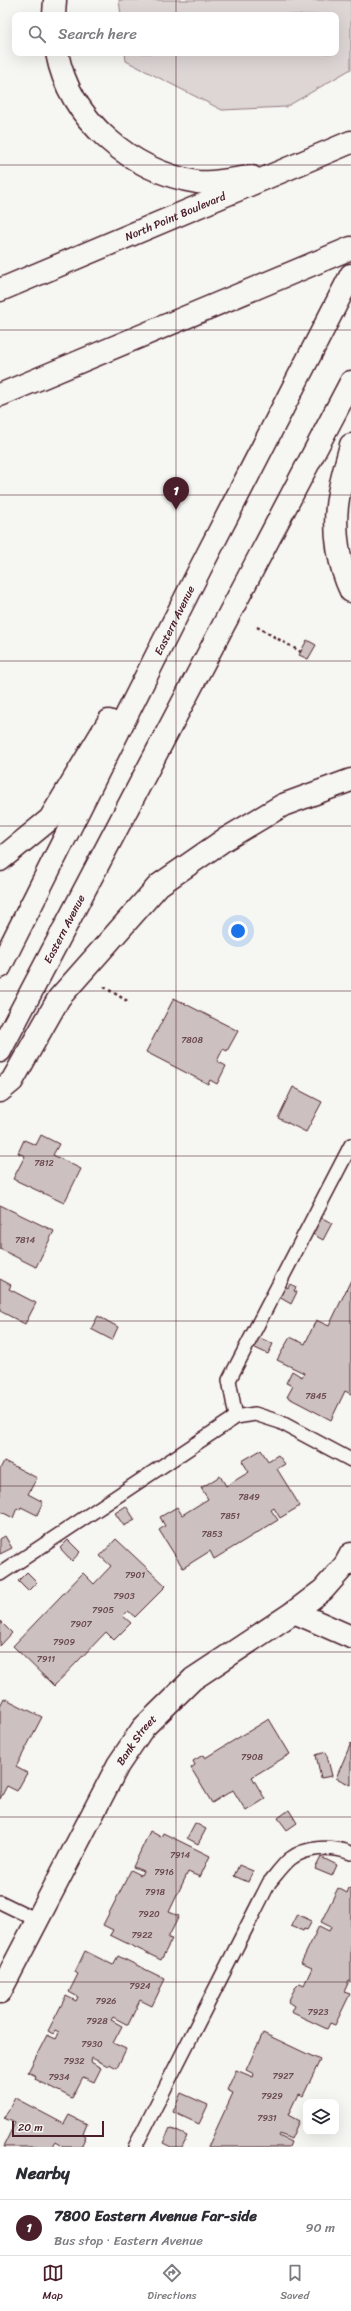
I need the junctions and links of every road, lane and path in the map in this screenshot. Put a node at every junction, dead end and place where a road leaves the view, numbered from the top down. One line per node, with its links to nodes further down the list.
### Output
1 (55, 0): 2 (main road)
2 (54, 12)
3 (58, 56): 5 (main road)
4 (351, 142): 5 (main road, North Point Boulevard)
5 (275, 174): 8 (main road, North Point Boulevard)
6 (351, 248): 10 (main road)
7 (351, 275): 12 (main road, Eastern Avenue)
8 (0, 290)
9 (351, 382): 21 (main road, Eastern Avenue)
10 (1, 395)
11 (351, 445): 13 (main road)
12 (201, 567): 17 (main road); 18 (main road, Eastern Avenue)
13 (351, 591)
14 (256, 627): 15 (path)
15 (301, 652)
16 (351, 780): 22 (main road)
17 (0, 860)
18 (0, 967)
19 (102, 985): 20 (path)
20 (129, 1002)
21 (0, 1051)
22 (0, 1091)
23 (351, 1145): 24 (lane)
24 (236, 1417): 25 (lane); 27 (lane)
25 (351, 1460)
26 (351, 1554): 28 (main road, Bank Street)
27 (0, 1574)
28 (294, 1612): 29 (main road); 32 (main road, Bank Street)
29 (351, 1637)
30 (351, 1853): 34 (lane)
31 (0, 1902): 32 (lane)
32 (37, 1920): 33 (main road, Bank Street)
33 (0, 1992)
34 (135, 2147)

